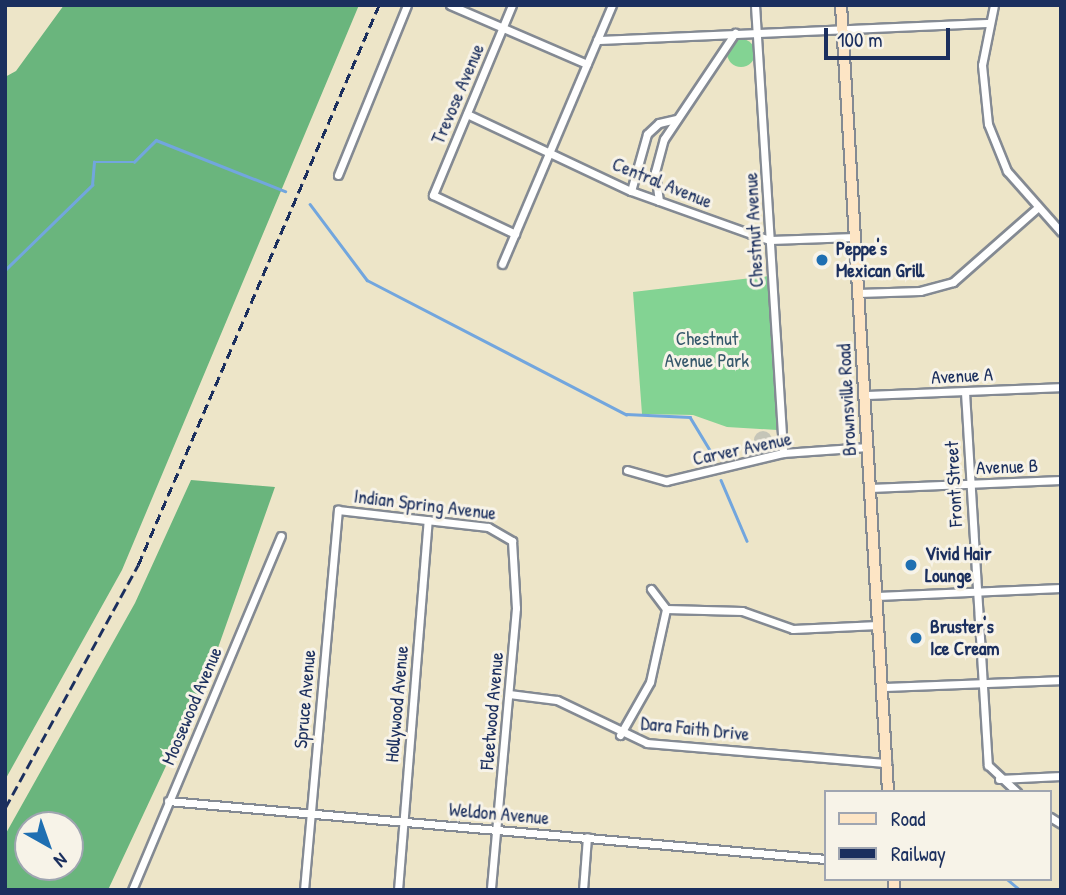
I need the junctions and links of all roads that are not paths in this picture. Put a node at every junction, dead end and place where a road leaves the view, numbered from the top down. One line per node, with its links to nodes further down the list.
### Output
1 (407, 5): 18 (street)
2 (450, 5): 10 (street)
3 (512, 5): 10 (street, Trevose Avenue)
4 (612, 5): 13 (street)
5 (755, 5): 11 (street, Chestnut Avenue)
6 (841, 5): 9 (street, Brownsville Road)
7 (994, 5): 8 (street)
8 (989, 23): 9 (street); 21 (street)
9 (842, 27): 11 (street); 24 (street, Brownsville Road)
10 (503, 28): 14 (street); 15 (street, Trevose Avenue)
11 (757, 32): 12 (street); 25 (street, Chestnut Avenue)
12 (735, 33): 13 (street); 16 (street)
13 (597, 40): 14 (street)
14 (587, 64): 17 (street)
15 (467, 114): 17 (street, Central Avenue); 23 (street, Trevose Avenue)
16 (677, 119): 19 (street); 20 (street)
17 (551, 149): 19 (street, Central Avenue); 23 (street)
18 (338, 175)
19 (631, 191): 20 (street, Central Avenue)
20 (659, 201): 25 (street, Central Avenue)
21 (1036, 209): 22 (street); 27 (street)
22 (1061, 232)
23 (515, 234): 26 (street)
24 (855, 237): 25 (street, Central Avenue); 27 (street, Brownsville Road)
25 (770, 240): 32 (street, Chestnut Avenue)
26 (502, 264)
27 (858, 293): 30 (street, Brownsville Road)
28 (1061, 387): 29 (street, Avenue A)
29 (965, 392): 30 (street, Avenue A); 35 (street, Front Street)
30 (864, 396): 31 (street, Brownsville Road)
31 (868, 447): 32 (street, Carver Avenue); 36 (street, Brownsville Road)
32 (783, 453): 33 (street, Carver Avenue)
33 (626, 470)
34 (1061, 480): 35 (street, Avenue B)
35 (970, 484): 36 (street, Avenue B); 43 (street, Front Street)
36 (870, 488): 44 (street, Brownsville Road)
37 (335, 510): 38 (street, Indian Spring Avenue); 58 (street, Spruce Avenue)
38 (428, 520): 39 (street, Indian Spring Avenue); 59 (street, Hollywood Avenue)
39 (509, 535): 50 (street, Fleetwood Avenue)
40 (281, 536): 57 (street, Moosewood Avenue)
41 (1061, 588): 43 (street)
42 (651, 589): 45 (street)
43 (976, 590): 44 (street); 48 (street, Front Street)
44 (877, 596): 46 (street, Brownsville Road)
45 (666, 610): 46 (street); 51 (street)
46 (878, 625): 49 (street, Brownsville Road)
47 (1061, 680): 48 (street)
48 (985, 683): 49 (street); 54 (street, Front Street)
49 (882, 687): 52 (street, Brownsville Road)
50 (509, 694): 51 (street, Dara Faith Drive); 60 (street, Fleetwood Avenue)
51 (620, 735): 52 (street, Dara Faith Drive)
52 (887, 763): 55 (street, Brownsville Road)
53 (1061, 775): 54 (street)
54 (999, 779): 56 (street)
55 (888, 790)
56 (1014, 790)
57 (168, 801): 58 (street, Weldon Avenue); 63 (street, Moosewood Avenue)
58 (310, 813): 59 (street, Weldon Avenue); 64 (street, Spruce Avenue)
59 (403, 822): 60 (street, Weldon Avenue); 65 (street, Hollywood Avenue)
60 (497, 830): 61 (street, Weldon Avenue); 66 (street, Fleetwood Avenue)
61 (587, 837): 62 (street, Weldon Avenue); 67 (street)
62 (824, 859)
63 (132, 890)
64 (304, 890)
65 (398, 890)
66 (491, 890)
67 (583, 890)

